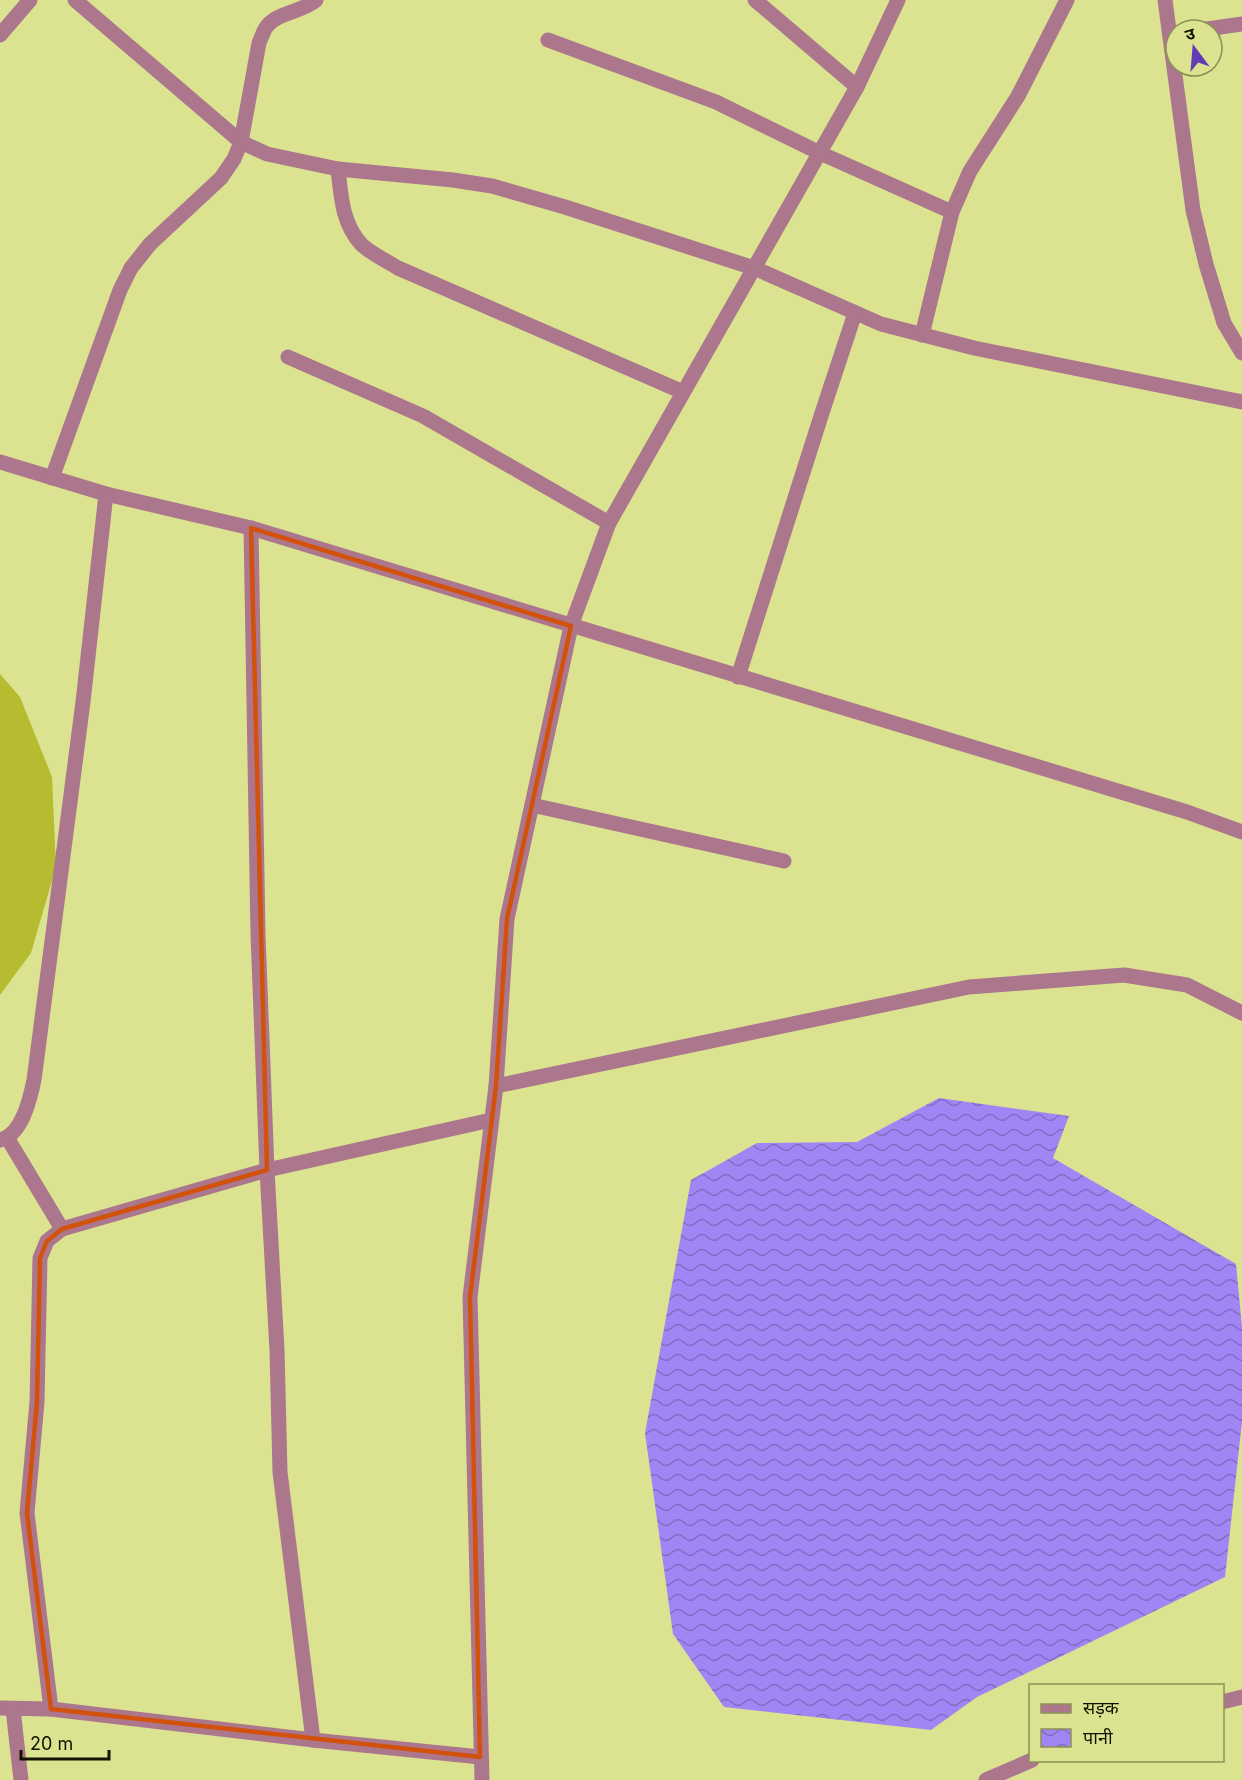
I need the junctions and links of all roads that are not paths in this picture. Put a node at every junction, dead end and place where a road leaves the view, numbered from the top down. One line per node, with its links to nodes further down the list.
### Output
1 (30, 0): 11 (street)
2 (75, 0): 15 (street)
3 (316, 0): 15 (street)
4 (755, 0): 14 (street)
5 (898, 0): 14 (street)
6 (1067, 0): 18 (street)
7 (1165, 0): 8 (street)
8 (1169, 18)
9 (1242, 24): 10 (street)
10 (1224, 27)
11 (0, 35)
12 (548, 40): 16 (street)
13 (1178, 78): 22 (street)
14 (857, 87): 16 (street)
15 (241, 142): 17 (street); 27 (street)
16 (820, 153): 18 (street); 19 (street)
17 (338, 169): 19 (street); 24 (street)
18 (952, 212): 21 (street)
19 (754, 268): 20 (street); 24 (street)
20 (855, 313): 21 (street); 32 (street)
21 (922, 335): 25 (street)
22 (1242, 353)
23 (288, 357): 29 (street)
24 (683, 392): 29 (street)
25 (1242, 402)
26 (0, 462): 27 (street)
27 (52, 478): 28 (street)
28 (106, 494): 30 (street); 39 (street)
29 (609, 523): 31 (street)
30 (251, 528): 31 (street); 40 (street)
31 (571, 626): 32 (street); 33 (street)
32 (738, 677): 34 (street)
33 (532, 805): 35 (street); 37 (street)
34 (1242, 832)
35 (784, 861)
36 (1242, 1012): 37 (street)
37 (496, 1086): 38 (street)
38 (491, 1120): 40 (street); 47 (street)
39 (4, 1140): 41 (street)
40 (267, 1170): 41 (street); 46 (street)
41 (62, 1229): 45 (street)
42 (1242, 1696): 43 (street)
43 (1224, 1701)
44 (7, 1708): 45 (street); 49 (street)
45 (51, 1709): 46 (street)
46 (314, 1740): 47 (street)
47 (480, 1757): 50 (street)
48 (1030, 1762): 51 (street)
49 (21, 1780)
50 (482, 1780)
51 (986, 1780)

